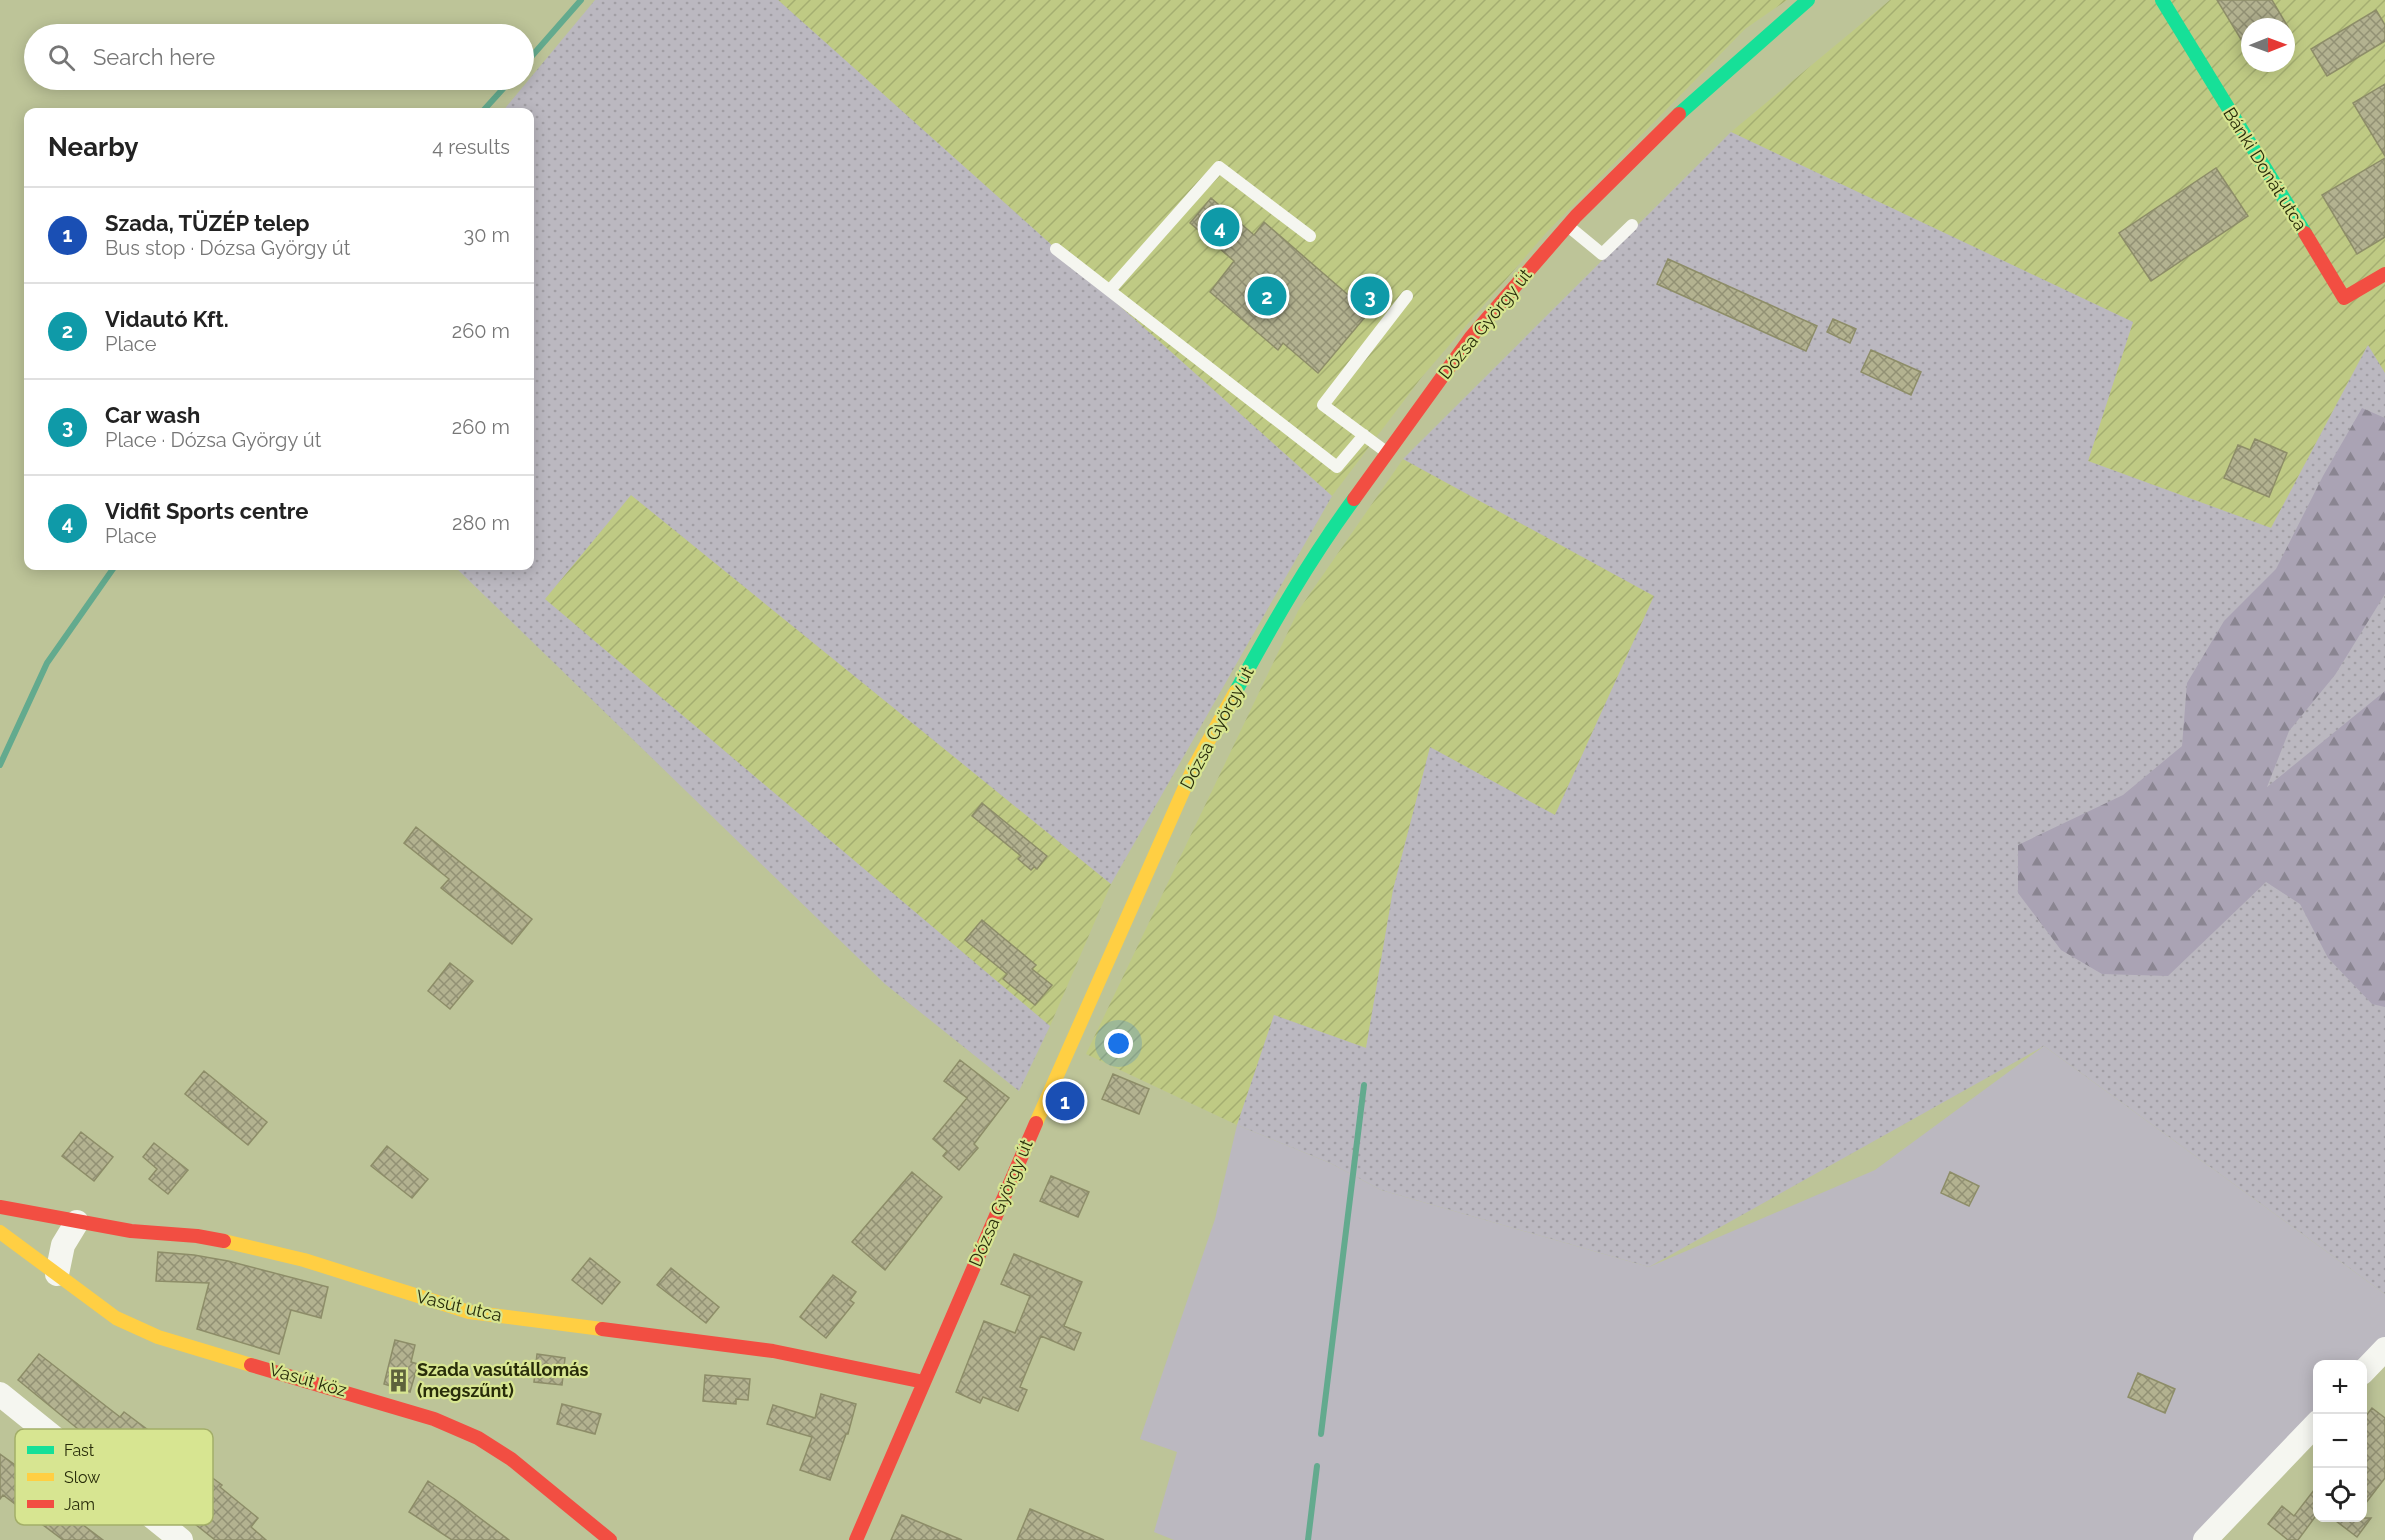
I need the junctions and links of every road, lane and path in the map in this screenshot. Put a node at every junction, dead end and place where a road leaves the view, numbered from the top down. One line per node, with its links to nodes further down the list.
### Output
1 (1808, 0): 4 (street, Dózsa György út)
2 (2162, 0): 7 (street, Bánki Donát utca)
3 (1632, 225): 4 (lane)
4 (1568, 226): 11 (street, Dózsa György út)
5 (1310, 236): 8 (lane)
6 (1056, 249): 8 (lane)
7 (2385, 273)
8 (1110, 290): 10 (lane)
9 (1407, 296): 10 (lane)
10 (1364, 435): 11 (lane)
11 (1386, 452): 18 (street, Dózsa György út)
12 (0, 1207): 13 (street, Vasút utca)
13 (77, 1222): 15 (street); 18 (street, Vasút utca)
14 (0, 1232): 15 (street, Vasút köz)
15 (57, 1274): 24 (street, Vasút köz)
16 (2385, 1349): 17 (street)
17 (2367, 1368)
18 (924, 1382): 25 (street, Dózsa György út)
19 (0, 1394): 21 (street)
20 (2313, 1427): 26 (street)
21 (43, 1429)
22 (162, 1525): 23 (street)
23 (181, 1540)
24 (610, 1540)
25 (856, 1540)
26 (2205, 1540)

